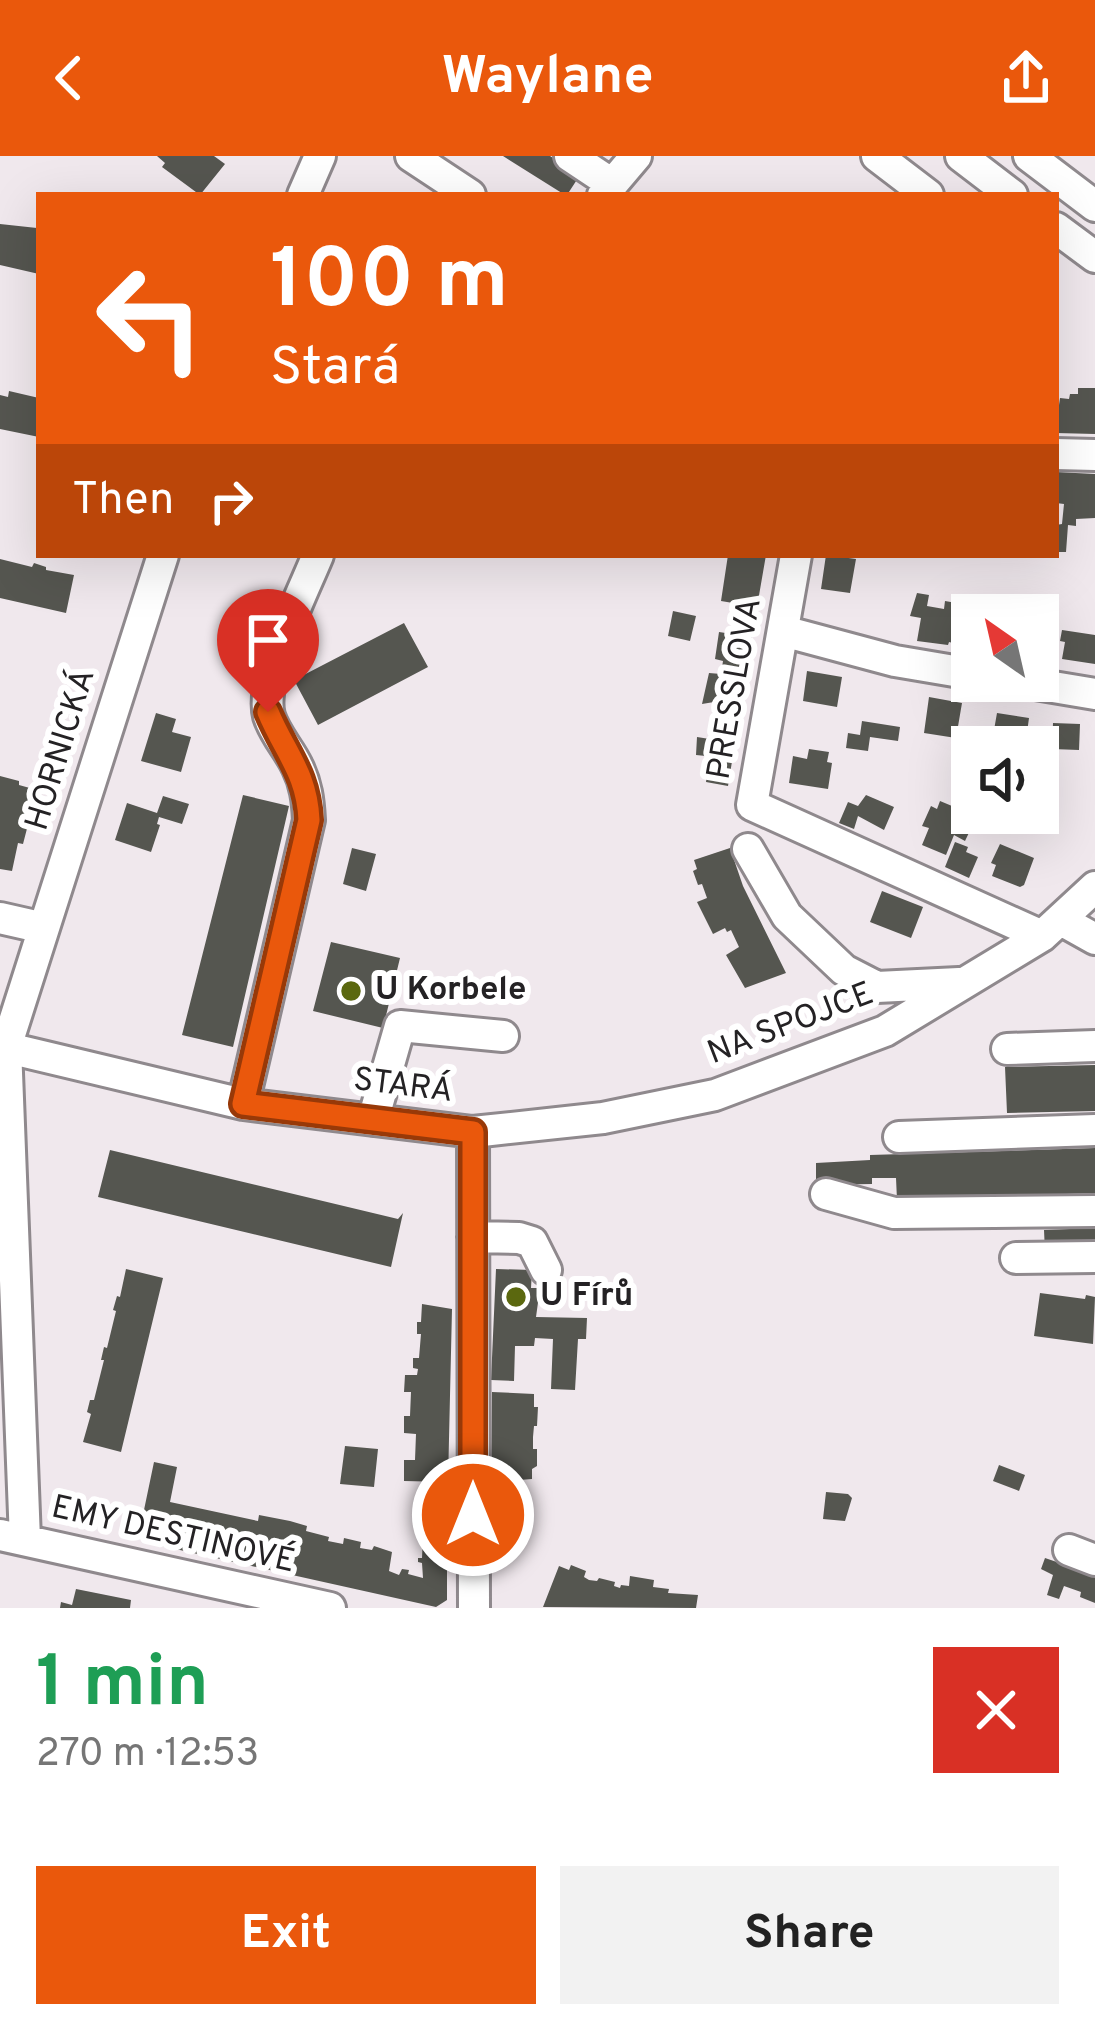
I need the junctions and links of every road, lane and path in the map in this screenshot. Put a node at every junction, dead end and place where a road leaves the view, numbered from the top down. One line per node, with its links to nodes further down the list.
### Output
1 (320, 156): 9 (street)
2 (411, 156): 10 (street)
3 (570, 156): 8 (street)
4 (636, 156): 8 (street)
5 (877, 156): 11 (street)
6 (961, 156): 12 (street)
7 (1029, 156): 13 (street)
8 (608, 190)
9 (304, 192)
10 (463, 192)
11 (924, 192)
12 (1008, 192)
13 (1095, 206)
14 (1059, 230): 16 (street)
15 (1059, 252): 16 (street)
16 (1095, 258)
17 (1059, 454): 18 (street)
18 (1095, 454)
19 (162, 558): 29 (street, HORNICKÁ)
20 (317, 558): 38 (street)
21 (795, 558): 22 (street, PRESSLOVA)
22 (783, 631): 23 (street); 30 (street, PRESSLOVA)
23 (951, 670)
24 (1059, 688): 25 (street)
25 (1095, 694)
26 (748, 848): 33 (street)
27 (1095, 887): 30 (street, NA SPOJCE)
28 (0, 918): 29 (street)
29 (44, 928): 32 (street, HORNICKÁ)
30 (1052, 928): 31 (street); 33 (street, NA SPOJCE)
31 (1095, 939)
32 (15, 971): 36 (street, HORNICKÁ)
33 (964, 983): 41 (street, NA SPOJCE)
34 (503, 1036): 39 (street)
35 (1095, 1046): 37 (street)
36 (3, 1047): 38 (street, STARÁ); 49 (street, HORNICKÁ)
37 (1007, 1049)
38 (243, 1104): 39 (street, STARÁ)
39 (373, 1120): 41 (street, STARÁ)
40 (1095, 1130): 42 (street)
41 (473, 1132): 45 (street, STARÁ)
42 (899, 1137)
43 (826, 1194): 44 (street)
44 (1095, 1211)
45 (473, 1237): 48 (street); 51 (street, STARÁ)
46 (1095, 1257): 47 (street)
47 (1016, 1258)
48 (546, 1270)
49 (12, 1537): 50 (street, EMY DESTINOVÉ)
50 (330, 1608)
51 (473, 1608)

